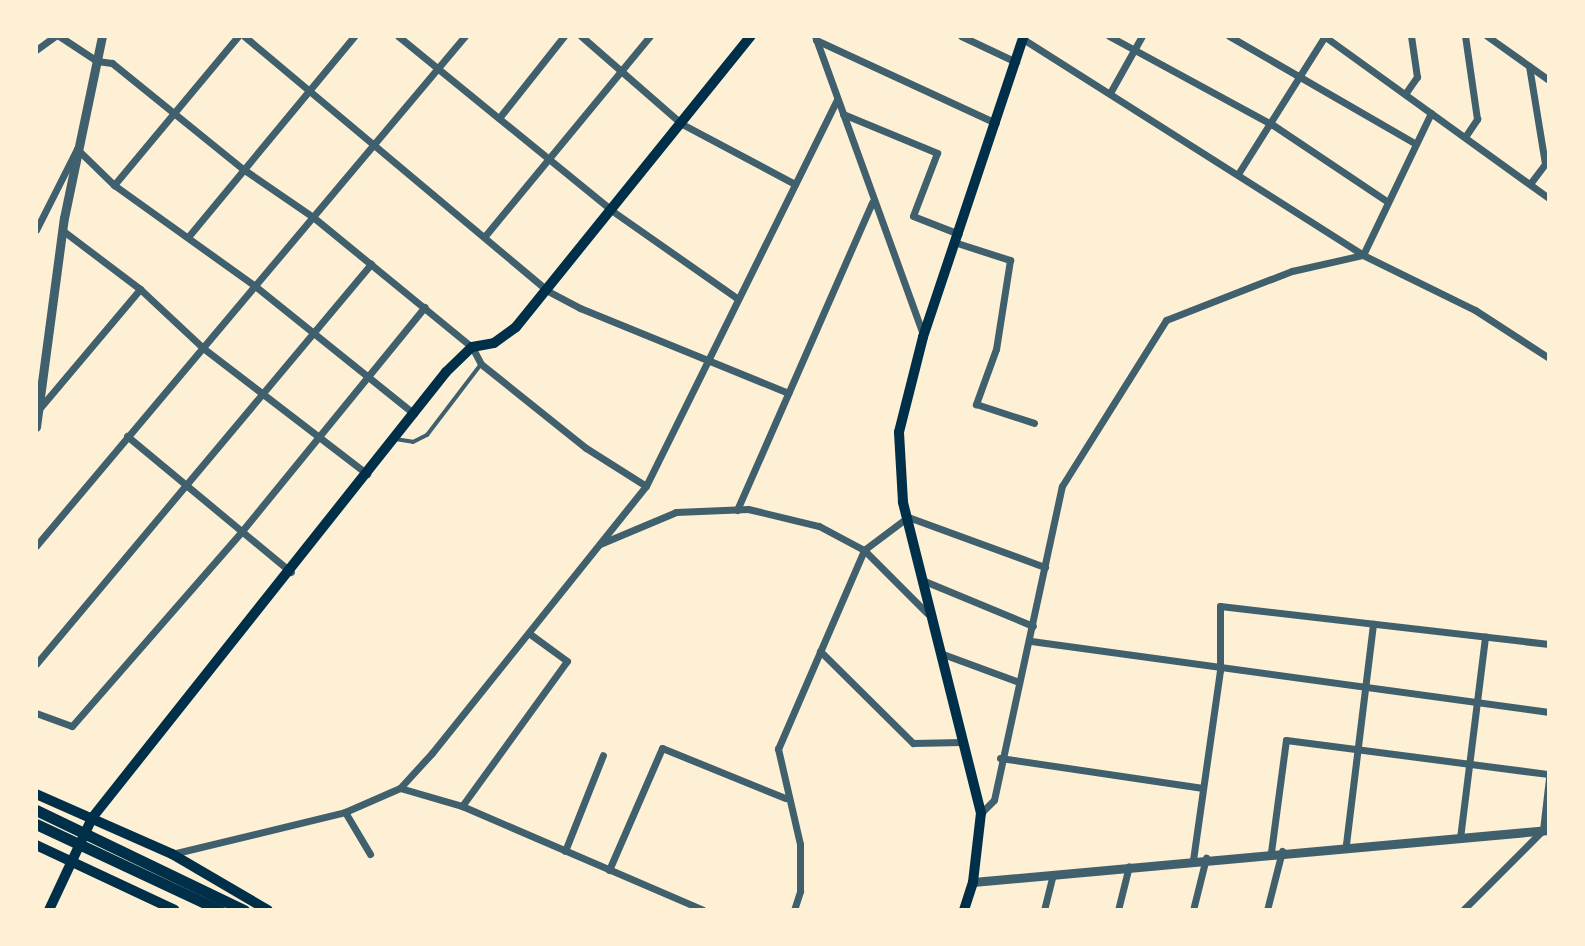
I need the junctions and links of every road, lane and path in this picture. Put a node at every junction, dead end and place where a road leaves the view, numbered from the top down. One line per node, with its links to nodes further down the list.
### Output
1 (57, 36): 22 (street); 23 (street)
2 (102, 36): 23 (street)
3 (241, 36): 30 (street); 34 (street)
4 (354, 36): 30 (street)
5 (398, 36): 26 (street)
6 (465, 36): 26 (street)
7 (564, 36): 37 (street)
8 (581, 36): 27 (street)
9 (650, 36): 27 (street)
10 (751, 36): 39 (main road)
11 (961, 36): 24 (street)
12 (1109, 36): 21 (street)
13 (1142, 36): 21 (street)
14 (1229, 36): 28 (street)
15 (1325, 36): 28 (street); 32 (street)
16 (1411, 36): 32 (street)
17 (1465, 36): 41 (street)
18 (1487, 36): 25 (street)
19 (816, 38): 33 (street); 38 (street)
20 (1023, 38): 24 (main road); 31 (street)
21 (1134, 49): 31 (street); 40 (street)
22 (36, 50)
23 (97, 61): 34 (street); 44 (street)
24 (1016, 62): 38 (main road)
25 (1529, 66): 29 (street); 49 (street)
26 (438, 69): 37 (street); 43 (street)
27 (621, 72): 39 (street); 45 (street)
28 (1301, 77): 40 (street); 42 (street)
29 (1549, 80)
30 (307, 91): 43 (street); 46 (street)
31 (1110, 93): 47 (street)
32 (1405, 94): 35 (street)
33 (837, 100): 36 (street); 48 (street)
34 (173, 113): 46 (street); 50 (street)
35 (1431, 113): 41 (street); 42 (street)
36 (843, 114): 53 (street); 60 (street)
37 (499, 118): 45 (street)
38 (996, 123): 60 (main road)
39 (682, 124): 48 (street); 54 (main road)
40 (1273, 125): 47 (street); 52 (street)
41 (1465, 137): 49 (street)
42 (1414, 143): 52 (street)
43 (374, 145): 55 (street); 58 (street)
44 (77, 149): 50 (street); 56 (street); 57 (street)
45 (550, 157): 54 (street); 58 (street)
46 (243, 169): 55 (street); 59 (street)
47 (1238, 174): 61 (street)
48 (795, 184): 66 (street)
49 (1530, 184): 51 (street)
50 (114, 185): 59 (street)
51 (1549, 198)
52 (1385, 200): 61 (street)
53 (872, 202): 69 (street); 77 (street)
54 (611, 210): 65 (main road); 66 (street)
55 (313, 217): 62 (street); 63 (street)
56 (36, 230)
57 (62, 230): 64 (street); 76 (street)
58 (485, 236): 65 (street)
59 (188, 237): 63 (street)
60 (958, 239): 69 (main road); 81 (street)
61 (1363, 255): 72 (street); 95 (street)
62 (371, 264): 67 (street); 68 (street)
63 (255, 286): 68 (street); 71 (street)
64 (140, 289): 71 (street); 79 (street)
65 (545, 289): 70 (main road); 73 (street)
66 (738, 299): 73 (street)
67 (425, 307): 70 (street); 75 (street)
68 (314, 333): 75 (street); 78 (street)
69 (923, 337): 90 (main road)
70 (472, 347): 74 (street); 80 (main road)
71 (203, 348): 78 (street); 84 (street)
72 (1549, 358)
73 (707, 361): 77 (street); 87 (street)
74 (481, 364): 85 (lane); 87 (street)
75 (367, 376): 80 (street); 83 (street)
76 (39, 379): 79 (street)
77 (788, 393): 89 (street)
78 (264, 397): 83 (street); 88 (street)
79 (39, 409): 82 (street)
80 (414, 414): 85 (main road)
81 (1034, 423)
82 (36, 427)
83 (320, 435): 86 (street); 91 (street)
84 (127, 436): 88 (street); 93 (street)
85 (395, 439): 86 (main road)
86 (367, 474): 96 (main road)
87 (646, 486): 92 (street)
88 (189, 487): 91 (street); 107 (street)
89 (737, 510): 92 (street); 94 (street)
90 (908, 517): 94 (street); 95 (street); 97 (main road)
91 (242, 531): 96 (street); 113 (street)
92 (598, 545): 101 (street)
93 (36, 546)
94 (864, 550): 98 (street); 105 (street)
95 (1045, 567): 100 (street)
96 (291, 572): 128 (main road)
97 (920, 579): 98 (main road); 100 (street)
98 (927, 613): 106 (main road)
99 (1373, 624): 102 (street); 108 (street); 110 (street)
100 (1033, 626): 103 (street)
101 (530, 634): 120 (street); 124 (street)
102 (1485, 637): 104 (street); 111 (street)
103 (1031, 641): 108 (street); 109 (street)
104 (1549, 644)
105 (820, 651): 114 (street); 123 (street)
106 (938, 652): 109 (street); 114 (main road)
107 (36, 664)
108 (1220, 670): 110 (street); 121 (street)
109 (1019, 682): 117 (street)
110 (1365, 688): 111 (street); 115 (street)
111 (1477, 705): 112 (street); 118 (street)
112 (1549, 712)
113 (36, 713)
114 (962, 742): 127 (main road)
115 (1358, 747): 118 (street); 132 (street); 136 (street)
116 (603, 755): 134 (street)
117 (1000, 758): 121 (street); 127 (street)
118 (1468, 766): 119 (street); 131 (street)
119 (1549, 776): 130 (street)
120 (400, 788): 124 (street); 126 (street)
121 (1203, 788): 140 (street)
122 (36, 794): 128 (main road)
123 (785, 798): 143 (street); 152 (street)
124 (462, 806): 134 (street)
125 (36, 810): 149 (main road)
126 (345, 812): 137 (street); 138 (street)
127 (981, 813): 145 (main road)
128 (92, 818): 137 (main road); 141 (main road)
129 (36, 824): 148 (main road)
130 (1546, 830): 131 (street); 158 (street)
131 (1460, 838): 132 (street)
132 (1346, 844): 135 (street)
133 (36, 845): 141 (main road)
134 (565, 851): 143 (street)
135 (1282, 851): 136 (street); 157 (street)
136 (1271, 852): 139 (street)
137 (172, 854): 150 (main road)
138 (370, 854)
139 (1206, 858): 140 (street); 156 (street)
140 (1193, 860): 142 (street)
141 (70, 864): 146 (main road); 147 (main road)
142 (1129, 866): 144 (street); 155 (street)
143 (609, 870): 151 (street)
144 (1053, 874): 145 (street); 154 (street)
145 (973, 882): 153 (main road)
146 (49, 910)
147 (175, 910)
148 (220, 910)
149 (244, 910)
150 (268, 910)
151 (703, 910)
152 (794, 910)
153 (964, 910)
154 (1044, 910)
155 (1118, 910)
156 (1193, 910)
157 (1267, 910)
158 (1463, 910)

